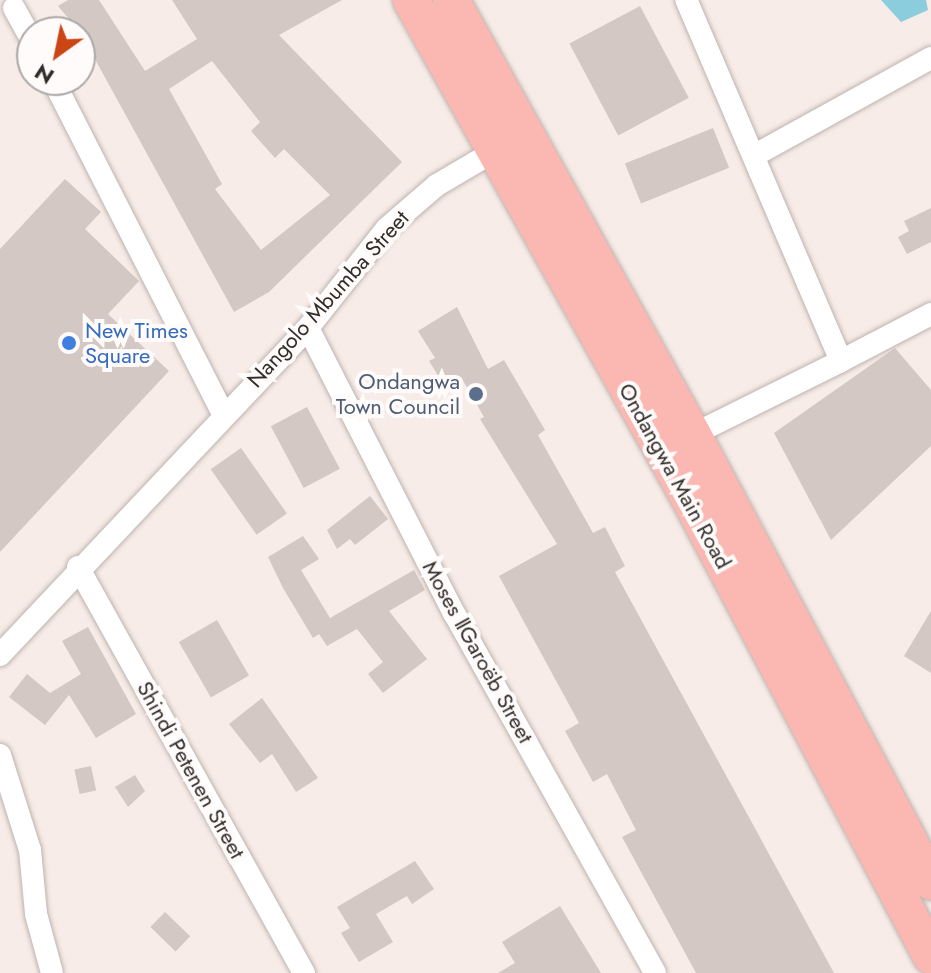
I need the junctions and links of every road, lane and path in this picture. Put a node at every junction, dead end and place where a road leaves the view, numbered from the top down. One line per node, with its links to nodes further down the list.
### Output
1 (411, 0): 7 (main road, Ondangwa Main Road)
2 (433, 0): 7 (street)
3 (451, 0): 13 (main road, Ondangwa Main Road)
4 (686, 0): 8 (street)
5 (931, 58): 8 (street)
6 (61, 96): 12 (street)
7 (495, 151): 10 (street, Nangolo Mbumba Street); 13 (main road, Ondangwa Main Road)
8 (755, 155): 11 (street)
9 (931, 314): 11 (street)
10 (308, 328): 12 (street, Nangolo Mbumba Street); 21 (street, Moses ǁGaroëb Street)
11 (841, 361): 13 (street)
12 (223, 414): 14 (street, Nangolo Mbumba Street)
13 (677, 442): 17 (main road, Ondangwa Main Road); 18 (main road, Ondangwa Main Road)
14 (78, 567): 15 (street, Nangolo Mbumba Street); 20 (street, Shindi Petenen Street)
15 (0, 655)
16 (0, 755): 19 (street)
17 (931, 882)
18 (931, 956)
19 (52, 973)
20 (304, 973)
21 (655, 973)

